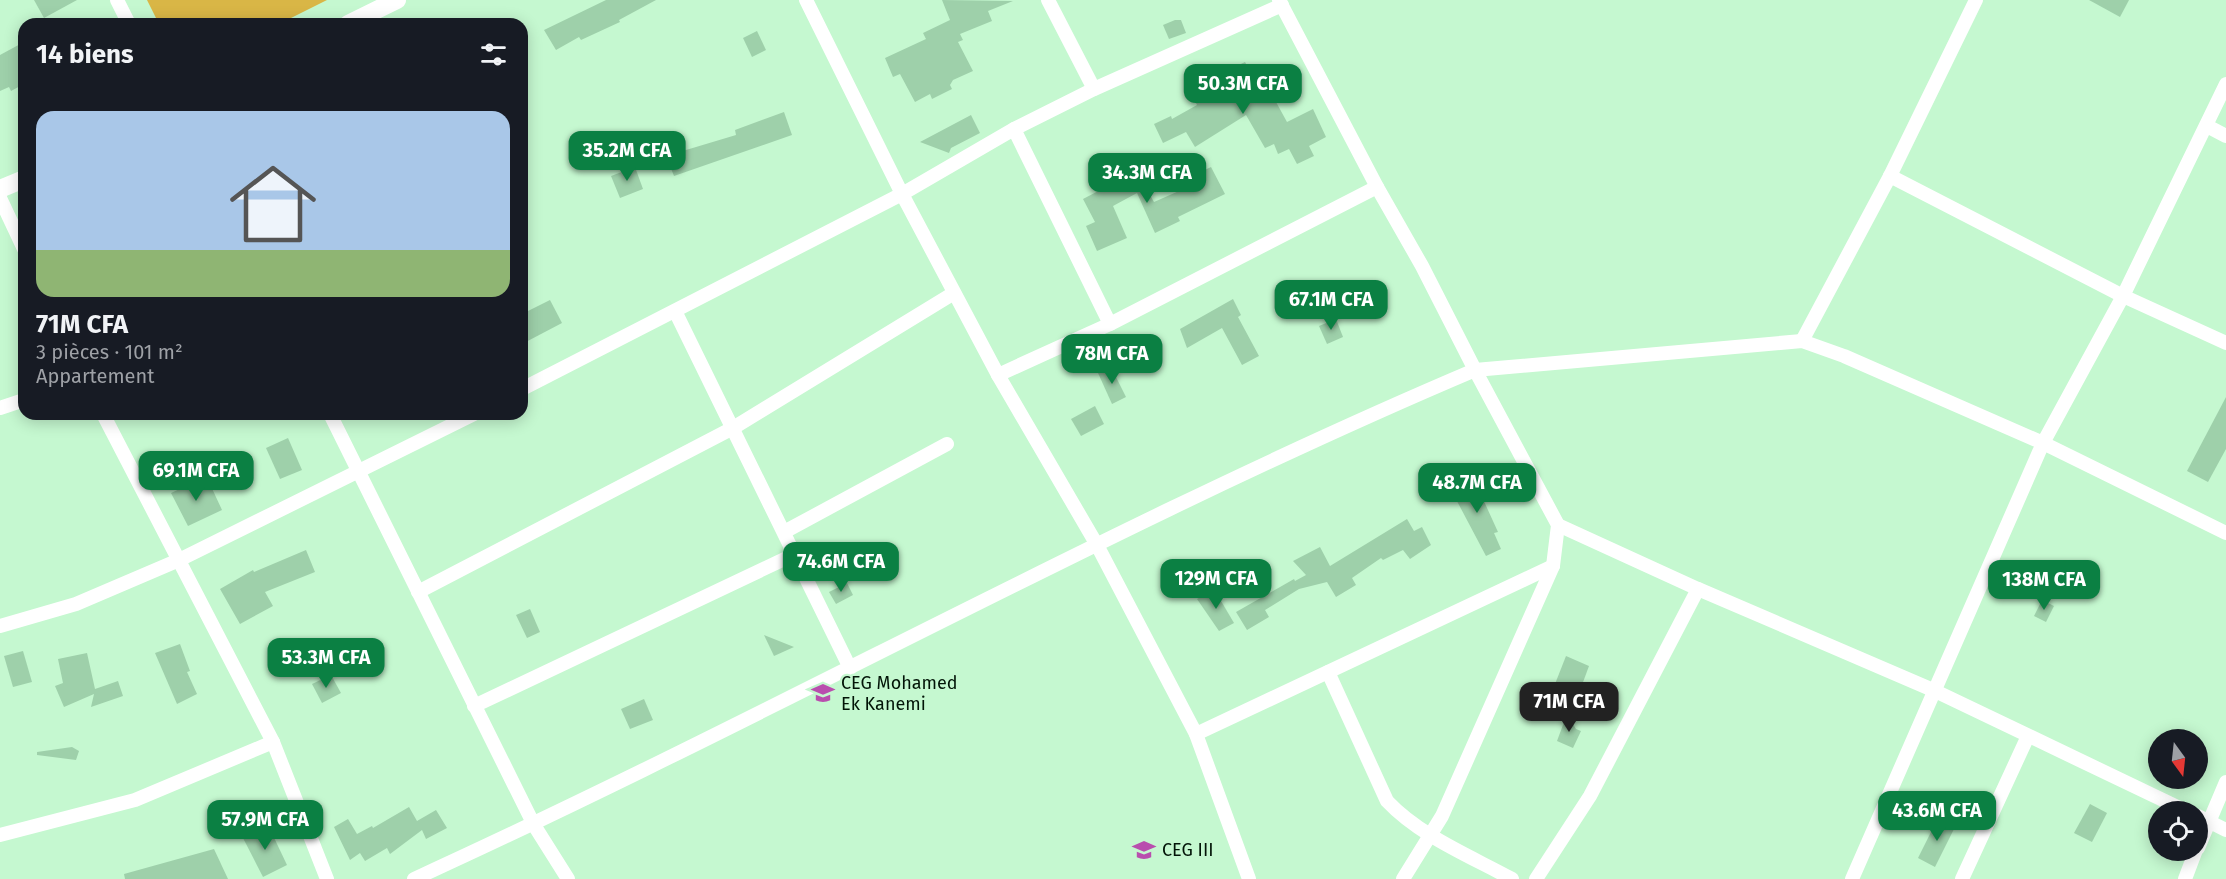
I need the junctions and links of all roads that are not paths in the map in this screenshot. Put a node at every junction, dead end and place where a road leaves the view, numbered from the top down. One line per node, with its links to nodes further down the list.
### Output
1 (117, 0): 7 (street)
2 (397, 0): 8 (street)
3 (806, 0): 18 (street)
4 (1048, 0): 10 (street)
5 (1976, 0): 14 (street)
6 (1280, 3): 10 (street); 16 (street)
7 (126, 18)
8 (360, 18)
9 (2226, 84): 11 (street)
10 (1094, 88): 12 (street)
11 (2207, 126): 13 (street); 22 (street)
12 (1014, 129): 18 (street); 24 (street)
13 (2226, 136)
14 (1890, 176): 22 (street); 25 (street)
15 (18, 182): 17 (street)
16 (1377, 187): 24 (street); 27 (street)
17 (0, 189)
18 (902, 194): 21 (street); 23 (street)
19 (0, 198): 20 (street)
20 (18, 236)
21 (954, 293): 28 (street); 35 (street)
22 (2123, 296): 26 (street); 36 (street)
23 (675, 311): 29 (street); 35 (street)
24 (1110, 324): 28 (street)
25 (1802, 341): 27 (street); 36 (street)
26 (2226, 343)
27 (1475, 370): 39 (street); 42 (street)
28 (999, 375): 42 (street)
29 (528, 386)
30 (18, 402): 31 (street)
31 (0, 408)
32 (106, 420): 44 (street)
33 (333, 420): 38 (street)
34 (462, 420): 38 (street)
35 (733, 428): 40 (street); 47 (street)
36 (2043, 443): 41 (street); 51 (street)
37 (947, 444): 40 (street)
38 (360, 472): 44 (street); 47 (street)
39 (1558, 525): 45 (street); 46 (street)
40 (784, 532): 43 (street)
41 (2226, 533)
42 (1097, 545): 49 (street); 53 (street)
43 (795, 555): 49 (street); 52 (street)
44 (179, 560): 48 (street); 55 (street)
45 (1553, 566): 50 (street); 63 (street)
46 (1698, 589): 51 (street); 71 (street)
47 (418, 592): 52 (street)
48 (0, 626)
49 (850, 668): 60 (street)
50 (1328, 672): 53 (street); 63 (street)
51 (1933, 690): 54 (street); 72 (street)
52 (474, 706): 60 (street)
53 (1196, 734): 68 (street)
54 (2028, 736): 57 (street); 73 (street)
55 (273, 742): 62 (street); 65 (street)
56 (2226, 782): 58 (street)
57 (2165, 801)
58 (2208, 811)
59 (2208, 821): 61 (street)
60 (534, 825): 66 (street); 67 (street)
61 (2226, 830)
62 (0, 835)
63 (1431, 835): 69 (street); 70 (street)
64 (2192, 861): 74 (street)
65 (327, 879)
66 (414, 879)
67 (568, 879)
68 (1248, 879)
69 (1403, 879)
70 (1512, 879)
71 (1536, 879)
72 (1852, 879)
73 (1962, 879)
74 (2185, 879)

